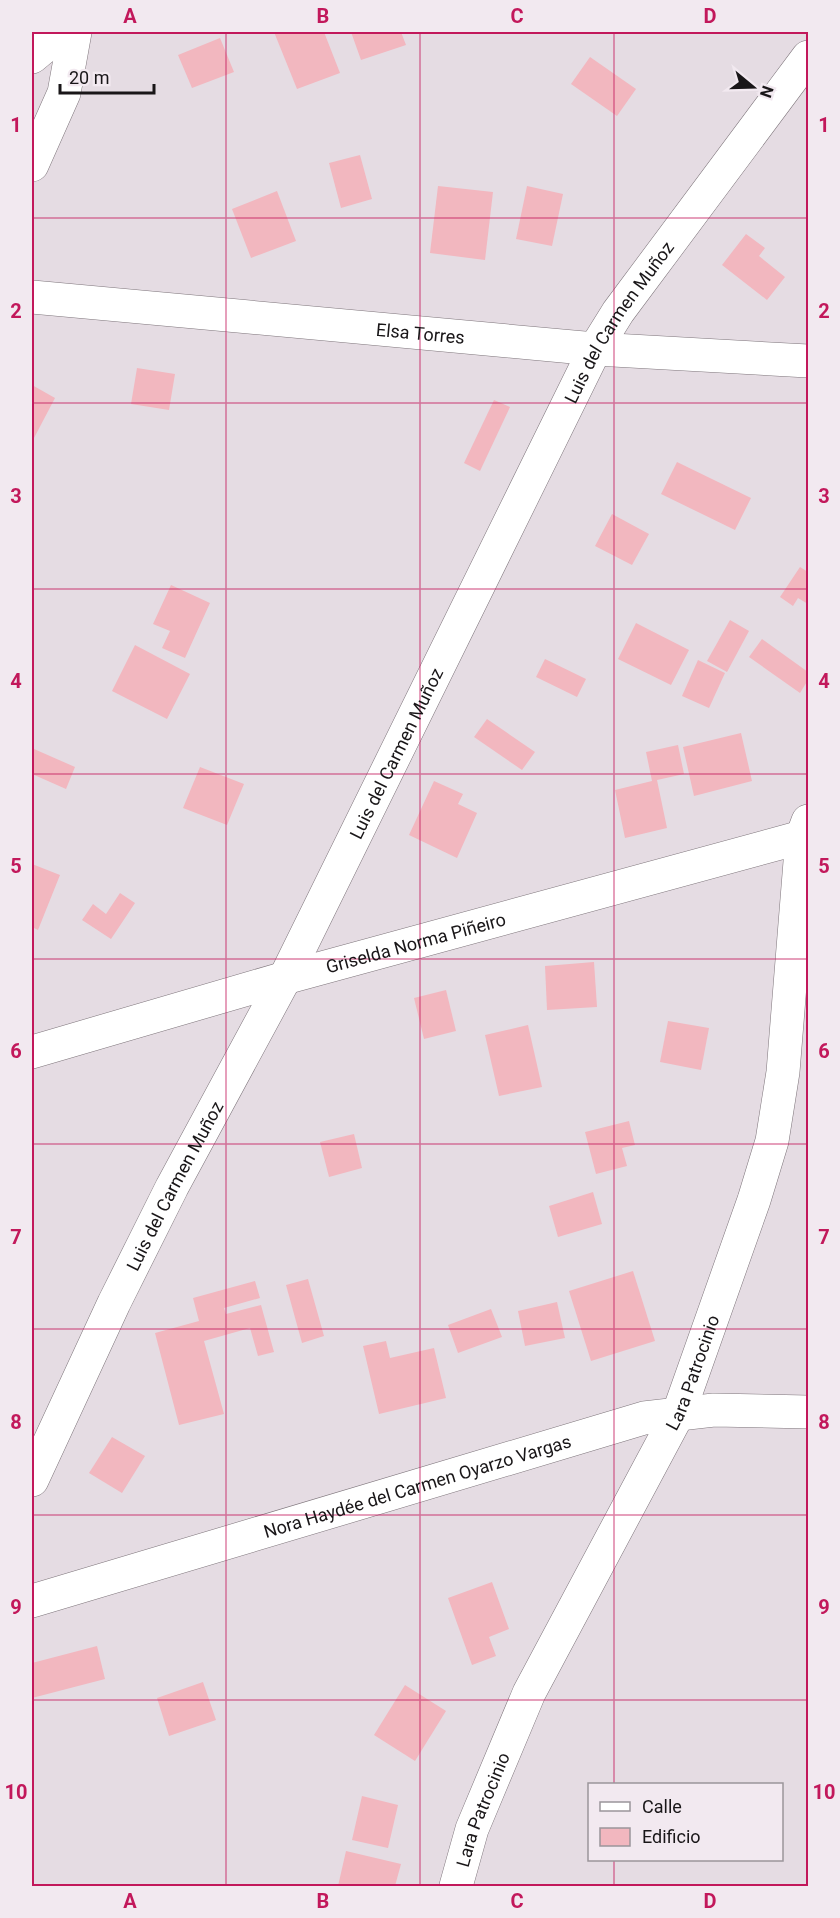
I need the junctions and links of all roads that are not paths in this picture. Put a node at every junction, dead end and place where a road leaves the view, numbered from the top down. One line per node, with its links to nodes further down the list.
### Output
1 (62, 32): 3 (street)
2 (75, 32): 5 (street)
3 (32, 57)
4 (808, 57): 7 (street, Luis del Carmen Muñoz)
5 (32, 165)
6 (32, 297): 7 (street, Elsa Torres)
7 (595, 349): 8 (street, Elsa Torres); 10 (street, Luis del Carmen Muñoz)
8 (808, 361)
9 (805, 829): 10 (street, Griselda Norma Piñeiro); 12 (street, Lara Patrocinio)
10 (285, 978): 11 (street, Griselda Norma Piñeiro); 14 (street, Luis del Carmen Muñoz)
11 (32, 1052)
12 (679, 1412): 13 (street, Nora Haydée del Carmen Oyarzo Vargas); 15 (street, Nora Haydée del Carmen Oyarzo Vargas); 16 (street, Lara Patrocinio)
13 (808, 1412)
14 (32, 1480)
15 (32, 1601)
16 (456, 1887)

